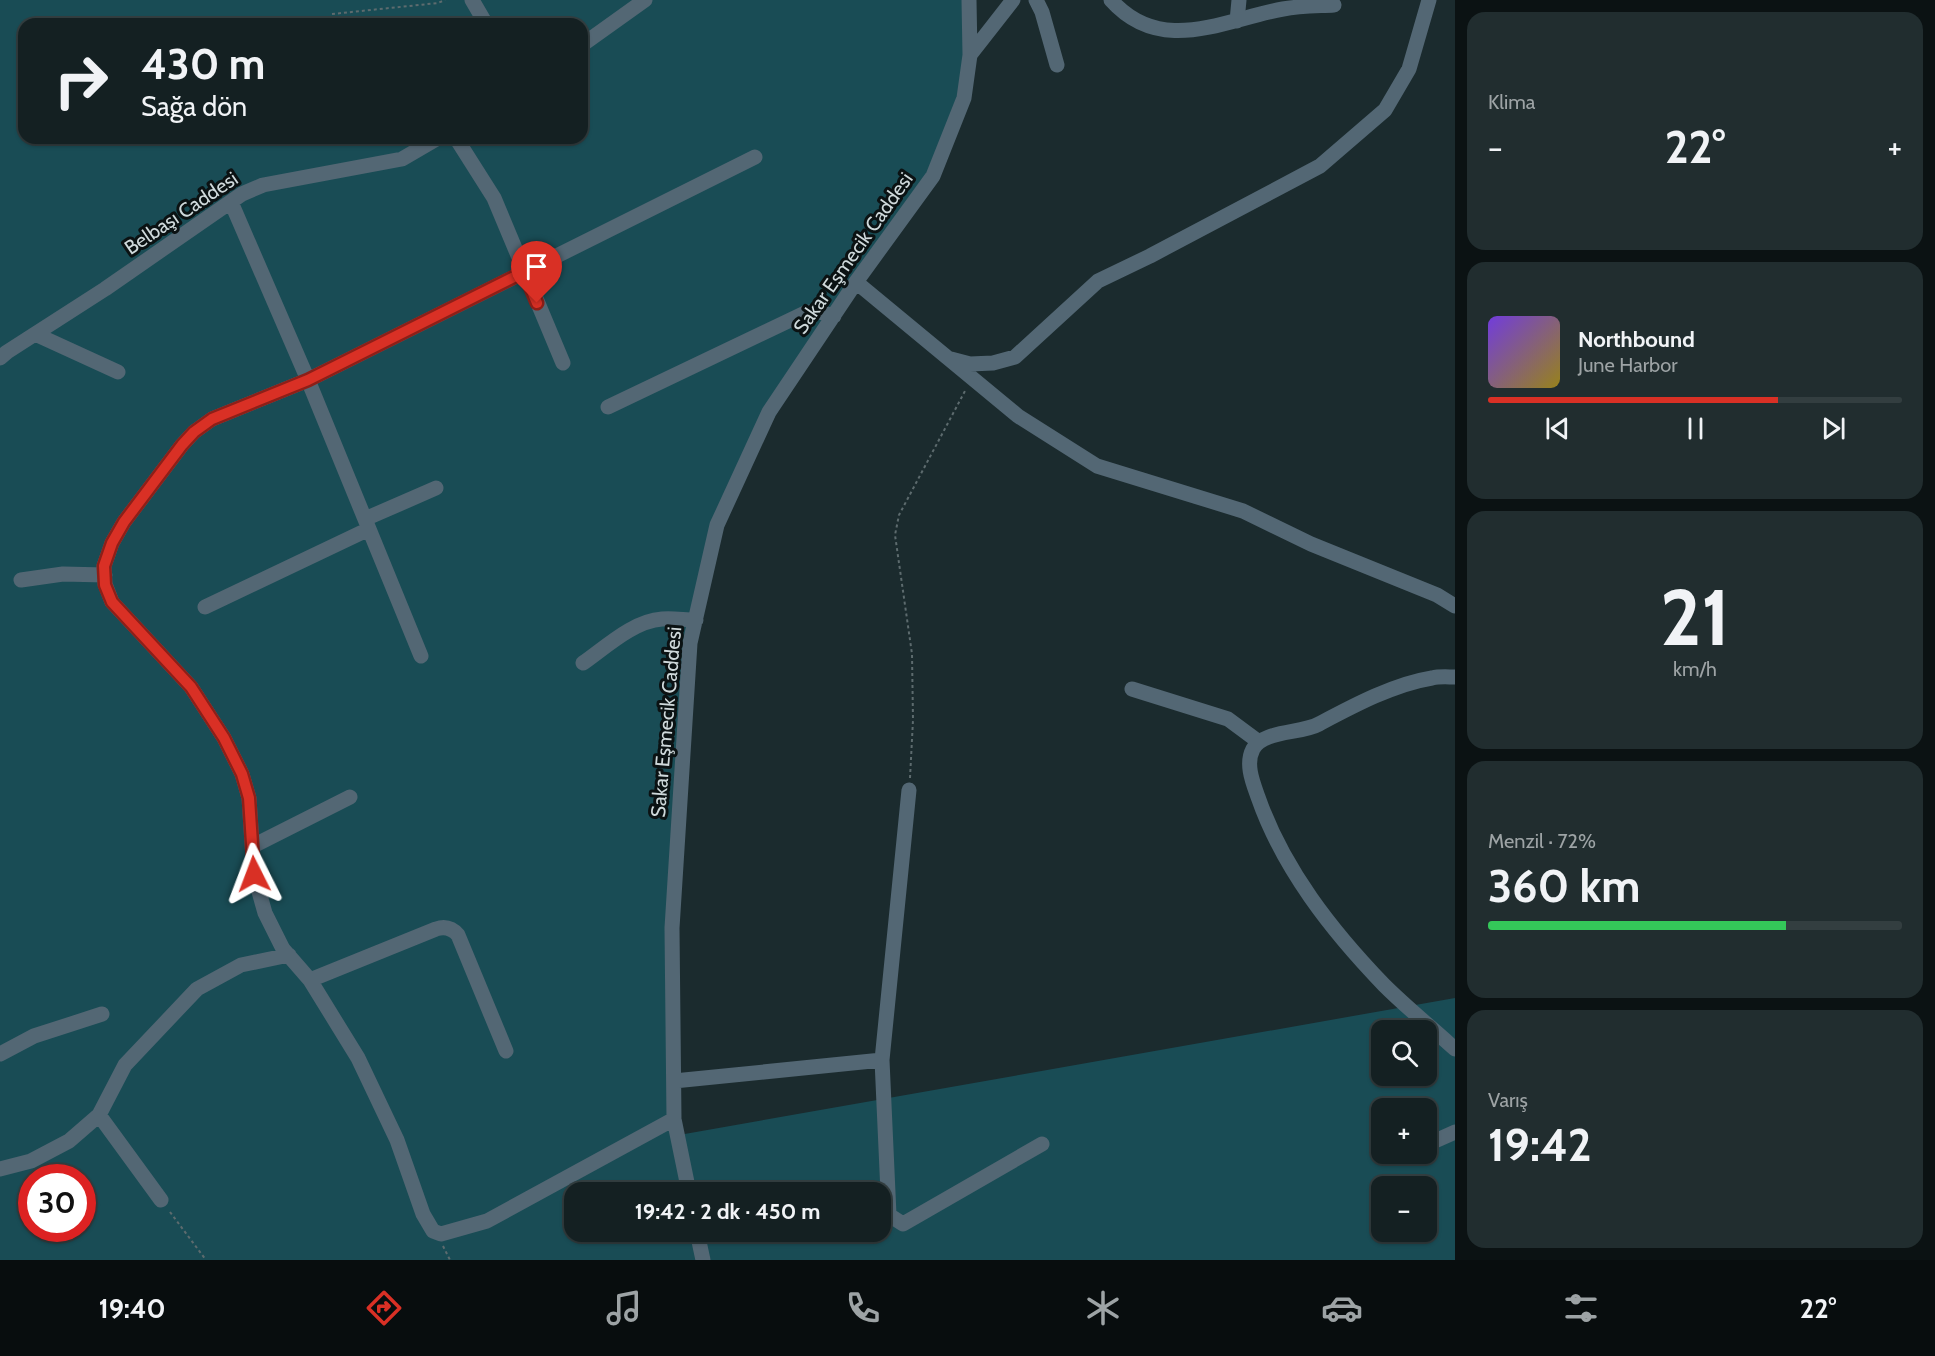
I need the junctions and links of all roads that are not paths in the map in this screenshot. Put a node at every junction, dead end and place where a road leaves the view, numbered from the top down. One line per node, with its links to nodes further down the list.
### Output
1 (472, 0): 10 (street)
2 (645, 0): 12 (street)
3 (969, 0): 13 (street, Sakar Eşmecik Caddesi)
4 (1013, 0): 13 (street)
5 (1036, 0): 14 (street)
6 (1111, 0): 11 (street)
7 (1239, 0): 11 (street)
8 (1429, 0): 24 (street)
9 (1334, 5): 11 (street)
10 (482, 18)
11 (1237, 21)
12 (588, 41)
13 (970, 55): 20 (street, Sakar Eşmecik Caddesi)
14 (1057, 65)
15 (428, 144): 18 (street, Belbaşı Caddesi)
16 (460, 144): 19 (street)
17 (754, 157): 19 (street)
18 (231, 201): 22 (street, Belbaşı Caddesi); 27 (street)
19 (524, 272): 25 (street); 27 (street)
20 (856, 282): 21 (street, Sakar Eşmecik Caddesi); 24 (street)
21 (834, 316): 28 (street); 35 (street, Sakar Eşmecik Caddesi)
22 (35, 334): 23 (street, Belbaşı Caddesi); 26 (street)
23 (0, 358)
24 (947, 358): 33 (street)
25 (563, 363)
26 (118, 372)
27 (308, 380): 30 (street); 31 (street)
28 (608, 407)
29 (436, 488): 30 (street)
30 (367, 524): 34 (street); 36 (street)
31 (105, 575): 32 (street); 43 (street)
32 (21, 580)
33 (1455, 606)
34 (205, 607)
35 (696, 620): 37 (street); 51 (street, Sakar Eşmecik Caddesi)
36 (421, 656)
37 (583, 663)
38 (1455, 677): 40 (street)
39 (1132, 689): 40 (street)
40 (1259, 742): 47 (street)
41 (909, 790): 50 (street)
42 (350, 797): 43 (street)
43 (253, 846): 44 (street)
44 (289, 955): 45 (street); 52 (street)
45 (310, 980): 48 (street); 53 (street)
46 (102, 1014): 49 (street)
47 (1455, 1049)
48 (506, 1051)
49 (0, 1054)
50 (882, 1059): 51 (street); 56 (street)
51 (674, 1081): 53 (street, Sakar Eşmecik Caddesi)
52 (99, 1115): 57 (street); 59 (street)
53 (674, 1119): 58 (street, Sakar Eşmecik Caddesi)
54 (1455, 1132): 55 (street)
55 (1437, 1140)
56 (1042, 1144)
57 (0, 1169)
58 (687, 1182)
59 (161, 1200)
60 (699, 1242): 61 (street)
61 (703, 1260)

